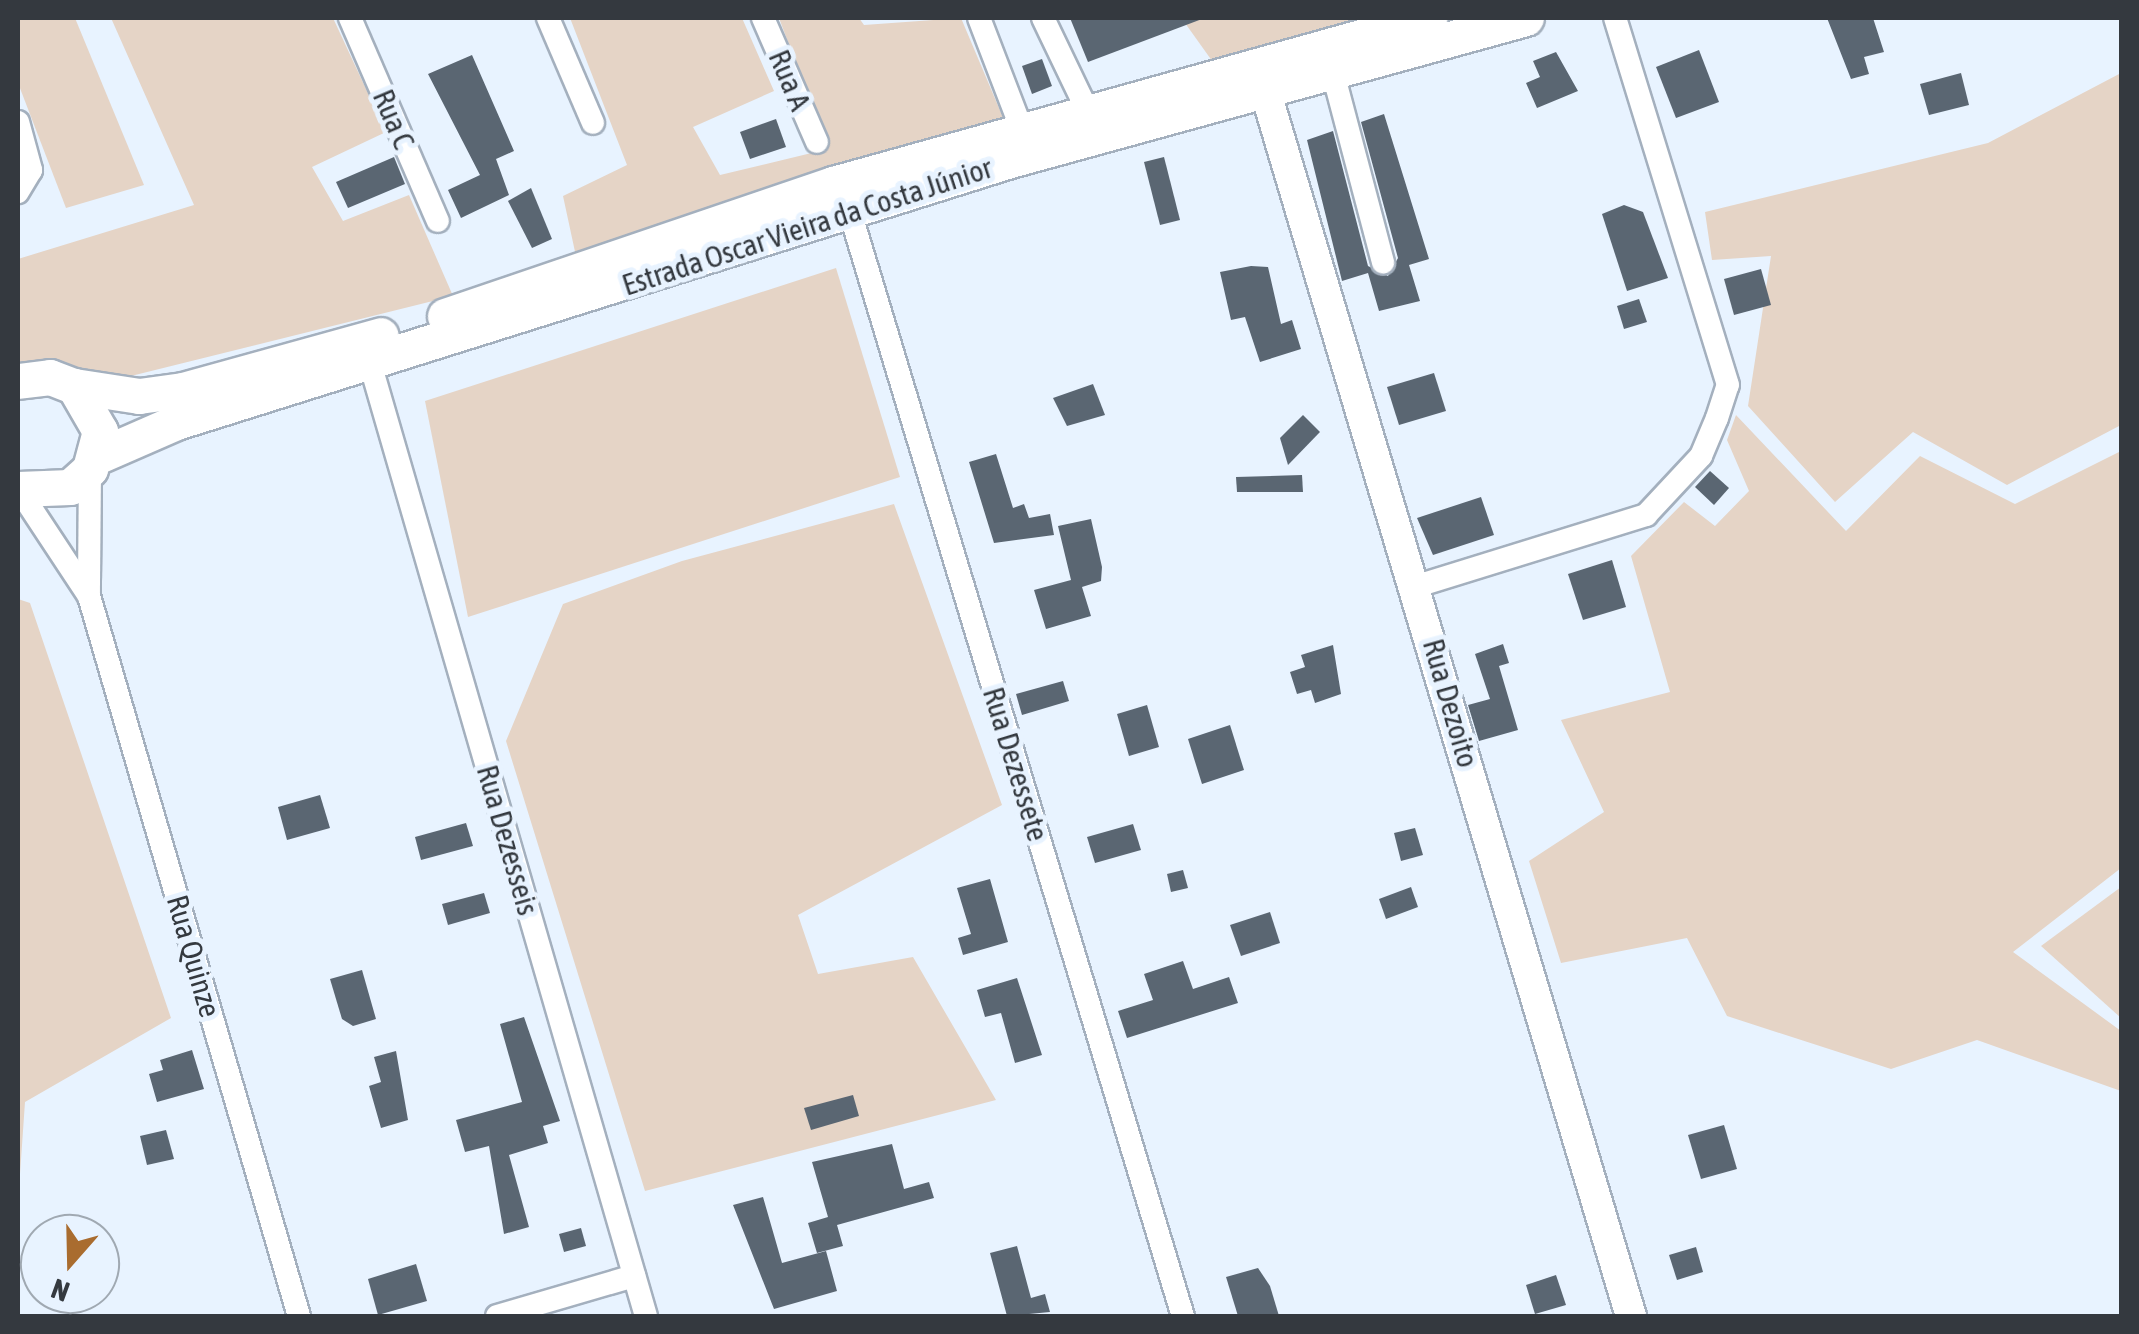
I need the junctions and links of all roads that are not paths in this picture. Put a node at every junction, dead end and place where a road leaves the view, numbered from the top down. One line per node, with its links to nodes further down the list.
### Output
1 (350, 18): 18 (street, Rua C)
2 (548, 18): 12 (street)
3 (764, 18): 15 (street, Rua A)
4 (979, 18): 14 (street)
5 (1043, 18): 11 (street)
6 (1429, 18): 11 (main road, Estrada Oscar Vieira da Costa Júnior)
7 (1526, 18): 9 (main road, Estrada Oscar Vieira da Costa Júnior)
8 (1614, 18): 25 (street)
9 (1333, 73): 10 (main road, Estrada Oscar Vieira da Costa Júnior); 19 (street)
10 (1266, 90): 17 (main road, Estrada Oscar Vieira da Costa Júnior); 25 (main road, Rua Dezoito)
11 (1088, 112): 14 (main road, Estrada Oscar Vieira da Costa Júnior)
12 (593, 124)
13 (18, 126): 16 (street)
14 (1024, 135): 22 (main road, Estrada Oscar Vieira da Costa Júnior)
15 (817, 142)
16 (18, 192)
17 (850, 212): 20 (main road, Estrada Oscar Vieira da Costa Júnior); 31 (street, Rua Dezessete)
18 (438, 221)
19 (1383, 262)
20 (370, 363): 23 (main road, Estrada Oscar Vieira da Costa Júnior); 27 (street, Rua Dezesseis)
21 (18, 381): 22 (main road, Estrada Oscar Vieira da Costa Júnior)
22 (74, 386): 23 (main road)
23 (93, 463): 24 (main road, Estrada Oscar Vieira da Costa Júnior); 26 (street, Rua Quinze)
24 (18, 490): 26 (street, Rua Quinze)
25 (1417, 586): 32 (main road, Rua Dezoito)
26 (88, 596): 28 (street, Rua Quinze)
27 (634, 1276): 29 (street); 30 (street, Rua Dezesseis)
28 (299, 1316)
29 (496, 1316)
30 (646, 1316)
31 (1183, 1316)
32 (1631, 1316)

